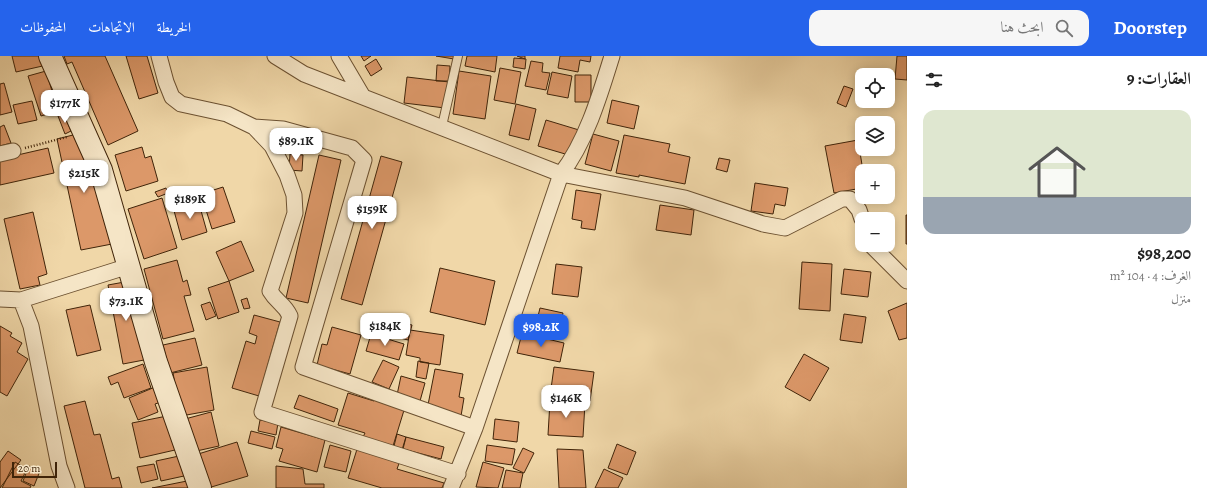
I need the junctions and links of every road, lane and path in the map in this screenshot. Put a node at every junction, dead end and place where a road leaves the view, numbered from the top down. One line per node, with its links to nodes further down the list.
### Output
1 (50, 56): 10 (street)
2 (160, 56): 9 (street)
3 (275, 56): 7 (street)
4 (338, 56): 7 (street)
5 (458, 56): 8 (lane)
6 (612, 56): 12 (street)
7 (362, 96): 8 (street)
8 (442, 126): 12 (street)
9 (254, 127): 19 (street); 20 (street)
10 (85, 133): 11 (path); 15 (street)
11 (7, 153)
12 (562, 174): 13 (street); 19 (street)
13 (860, 212)
14 (878, 252): 16 (street)
15 (129, 266): 18 (street); 22 (street)
16 (907, 281)
17 (0, 299): 18 (street)
18 (21, 300): 21 (street)
19 (475, 428): 20 (street)
20 (458, 474): 23 (street)
21 (67, 488)
22 (200, 488)
23 (451, 488)

